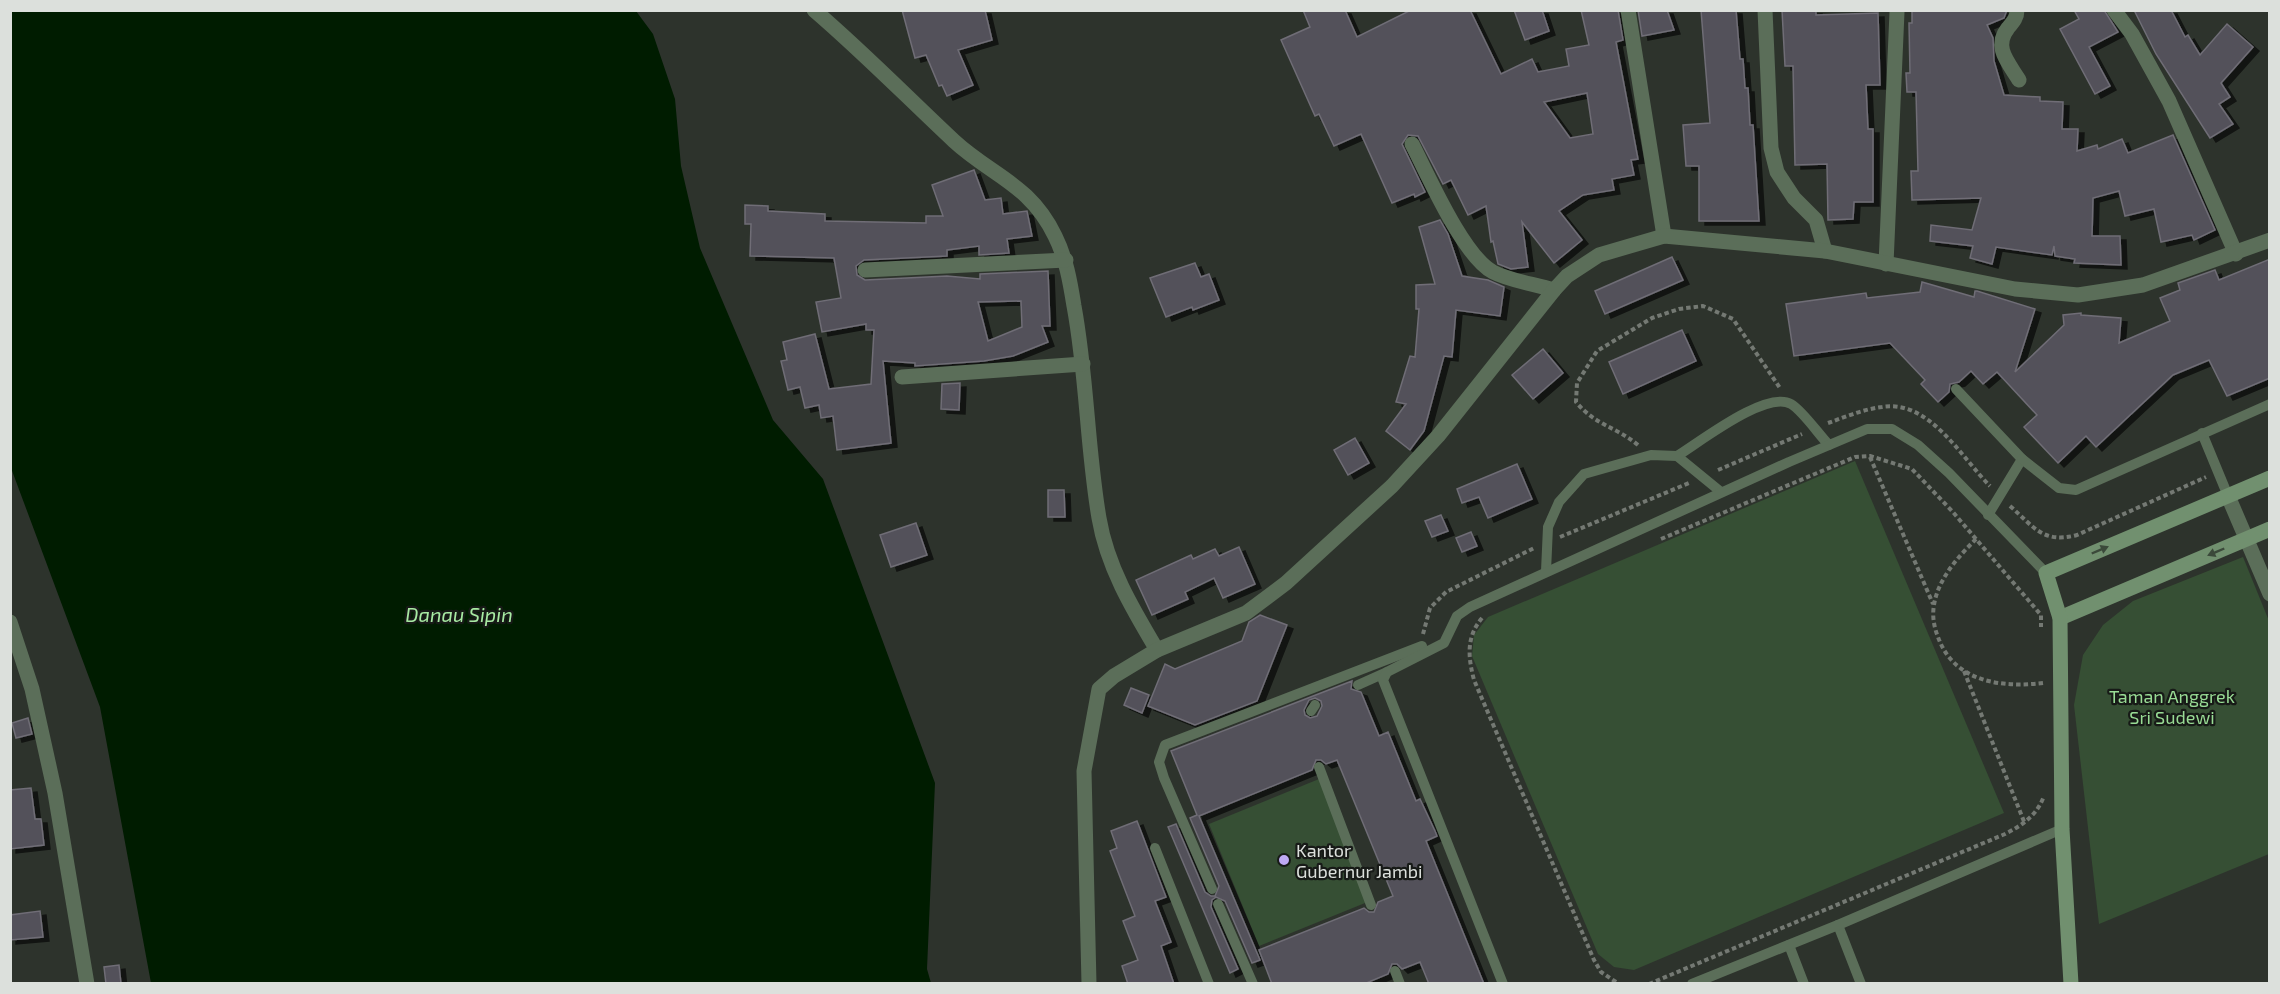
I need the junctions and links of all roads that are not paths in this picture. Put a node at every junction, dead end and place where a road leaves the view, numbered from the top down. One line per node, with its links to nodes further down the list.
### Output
1 (1628, 10): 9 (street)
2 (1765, 10): 11 (street)
3 (2017, 10): 7 (street)
4 (2114, 10): 12 (street)
5 (818, 11): 13 (street)
6 (1897, 12): 14 (street)
7 (2019, 80)
8 (1412, 144): 16 (street)
9 (1664, 236): 11 (street); 16 (street)
10 (2270, 240): 12 (street)
11 (1825, 251): 14 (street)
12 (2236, 254): 14 (street)
13 (1066, 260): 15 (street); 17 (street)
14 (1887, 264)
15 (865, 270)
16 (1554, 290): 37 (street)
17 (1083, 364): 18 (street); 37 (street)
18 (902, 377)
19 (1956, 389): 24 (lane)
20 (2270, 404): 21 (lane)
21 (2202, 433): 24 (lane); 27 (lane)
22 (1829, 445): 23 (lane); 26 (lane); 28 (lane)
23 (1677, 456): 26 (lane); 31 (lane)
24 (2022, 459): 28 (lane)
25 (2270, 478): 27 (main road)
26 (1721, 492): 31 (lane)
27 (2228, 496): 30 (street); 32 (main road, one-way to 27)
28 (1988, 515): 32 (lane)
29 (2270, 529): 30 (main road)
30 (2247, 538): 33 (street); 34 (main road, one-way to 34)
31 (1546, 571): 38 (lane)
32 (2046, 573): 34 (main road)
33 (2270, 594)
34 (2060, 618): 41 (main road)
35 (10, 622): 49 (street)
36 (1422, 646): 43 (lane)
37 (1158, 650): 50 (street)
38 (1386, 672): 39 (lane); 54 (lane)
39 (1358, 685)
40 (1318, 767): 45 (lane)
41 (2062, 829): 46 (lane); 58 (main road)
42 (1155, 848): 51 (lane)
43 (1212, 889)
44 (1218, 904): 52 (lane)
45 (1371, 905)
46 (1838, 925): 47 (lane); 57 (lane)
47 (1789, 945): 55 (lane); 56 (lane)
48 (1395, 971): 53 (lane)
49 (87, 984)
50 (1089, 984)
51 (1209, 984)
52 (1253, 984)
53 (1400, 984)
54 (1503, 984)
55 (1692, 984)
56 (1804, 984)
57 (1861, 984)
58 (2071, 984)

